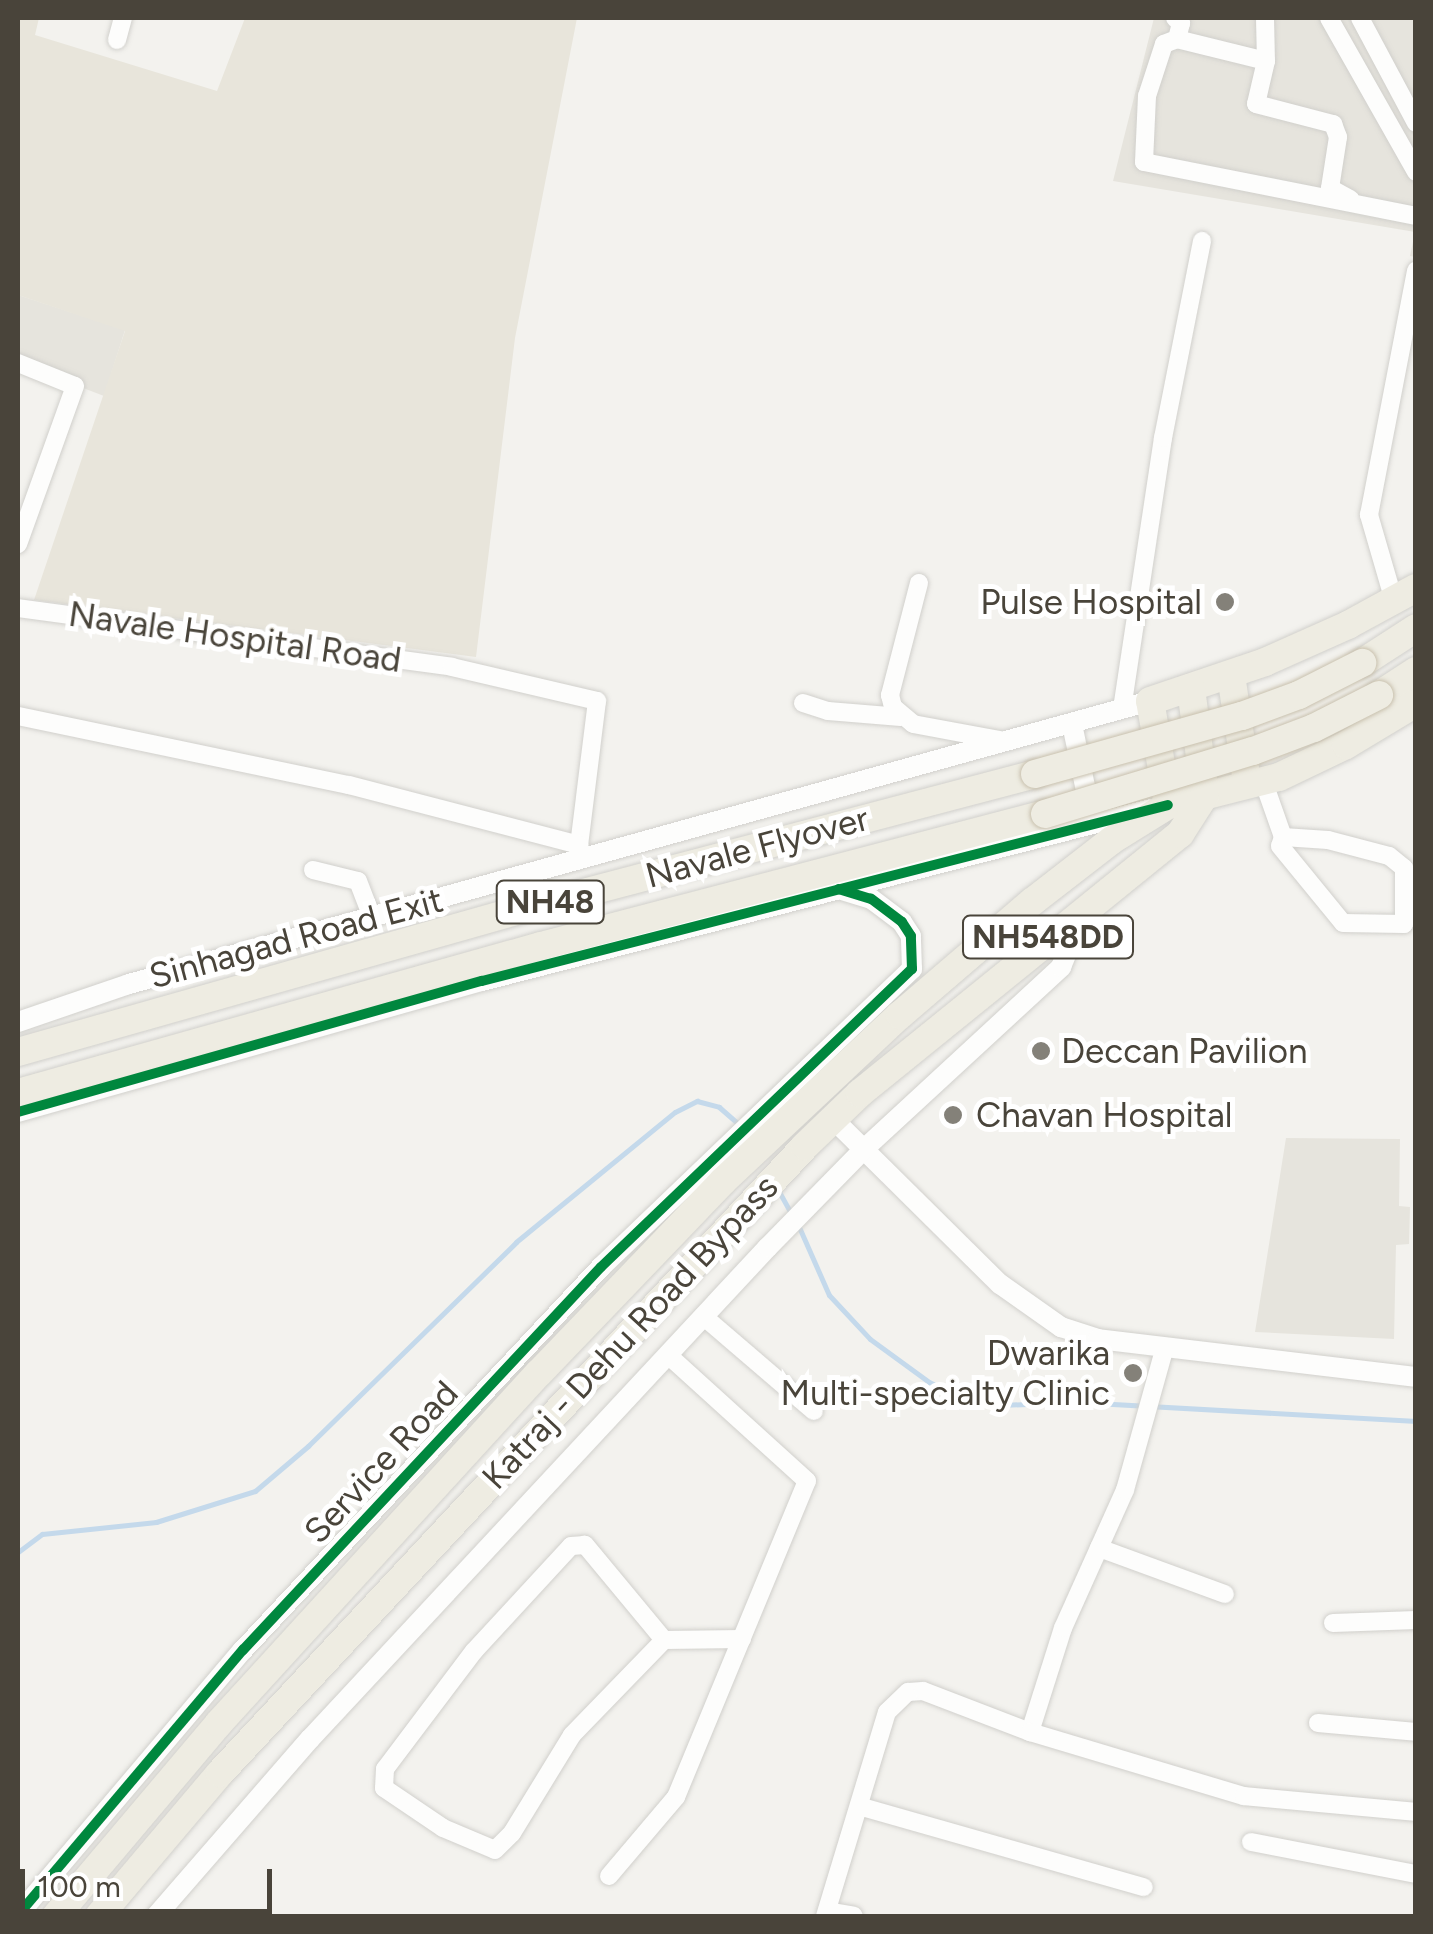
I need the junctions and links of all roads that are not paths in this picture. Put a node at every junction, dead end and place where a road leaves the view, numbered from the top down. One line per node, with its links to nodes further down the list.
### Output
1 (123, 18): 7 (street)
2 (1175, 18): 6 (street)
3 (1264, 18): 8 (street)
4 (1329, 18): 10 (street)
5 (1360, 18): 9 (street)
6 (1178, 38): 8 (street); 11 (street)
7 (116, 40)
8 (1266, 61): 11 (street)
9 (1416, 123)
10 (1416, 172)
11 (1368, 208): 12 (street)
12 (1416, 216)
13 (1202, 241): 27 (street)
14 (1416, 270): 18 (street)
15 (18, 363): 16 (street)
16 (18, 544)
17 (920, 583): 29 (street)
18 (1405, 594): 22 (highway)
19 (18, 608): 37 (street, Navale Hospital Road)
20 (1416, 628): 43 (highway, Navale Flyover / NH48, bridge)
21 (1416, 672): 45 (highway, Navale Flyover / NH48, bridge)
22 (1230, 674): 23 (highway); 32 (highway)
23 (1192, 688): 24 (highway); 33 (highway)
24 (1150, 701): 27 (street, Sinhagad Road Exit); 34 (highway)
25 (803, 702): 29 (street)
26 (1416, 702): 32 (highway, Katraj - Dehu Road Bypass / NH548DD)
27 (1122, 709): 30 (street, Sinhagad Road Exit)
28 (18, 716): 37 (street)
29 (901, 717): 31 (street)
30 (1072, 724): 31 (street, Sinhagad Road Exit); 35 (street)
31 (1006, 741): 37 (street, Sinhagad Road Exit)
32 (1256, 785): 33 (highway, Katraj - Dehu Road Bypass / NH548DD); 36 (street)
33 (1205, 796): 34 (highway, Katraj - Dehu Road Bypass / NH548DD); 40 (highway, Katraj - Dehu Road Bypass / NH548DD)
34 (1168, 805): 35 (street); 44 (highway, Katraj - Dehu Road Bypass / NH548DD)
35 (1093, 823): 39 (street)
36 (1283, 837): 36 (street)
37 (578, 854): 41 (street, Sinhagad Road Exit)
38 (314, 870): 41 (street)
39 (838, 889): 44 (street); 46 (street)
40 (1084, 909): 47 (highway, Katraj - Dehu Road Bypass / NH548DD); 48 (street)
41 (372, 918): 42 (street, Sinhagad Road Exit)
42 (18, 1022)
43 (22, 1050)
44 (816, 1077): 49 (highway, Katraj - Dehu Road Bypass / NH548DD)
45 (18, 1093)
46 (18, 1112)
47 (833, 1119): 48 (street); 73 (highway, Katraj - Dehu Road Bypass / NH548DD)
48 (863, 1150): 50 (street); 51 (street)
49 (715, 1175): 70 (street, Service Road); 72 (highway, Katraj - Dehu Road Bypass / NH548DD)
50 (703, 1316): 52 (street); 54 (street)
51 (1165, 1347): 53 (street); 55 (street)
52 (668, 1356): 59 (street); 74 (street)
53 (1416, 1377)
54 (814, 1412)
55 (1099, 1548): 56 (street); 62 (street)
56 (1226, 1594)
57 (1416, 1620): 58 (street)
58 (1333, 1623)
59 (742, 1639): 60 (street); 68 (street)
60 (664, 1640): 60 (street)
61 (1318, 1723): 63 (street)
62 (1030, 1732): 64 (street); 65 (street)
63 (1416, 1732)
64 (858, 1806): 69 (street); 71 (street)
65 (1416, 1812)
66 (1251, 1842): 67 (street)
67 (1416, 1874)
68 (608, 1876)
69 (1144, 1887)
70 (18, 1914)
71 (826, 1914): 75 (street)
72 (56, 1916)
73 (100, 1916)
74 (156, 1916)
75 (854, 1916)

